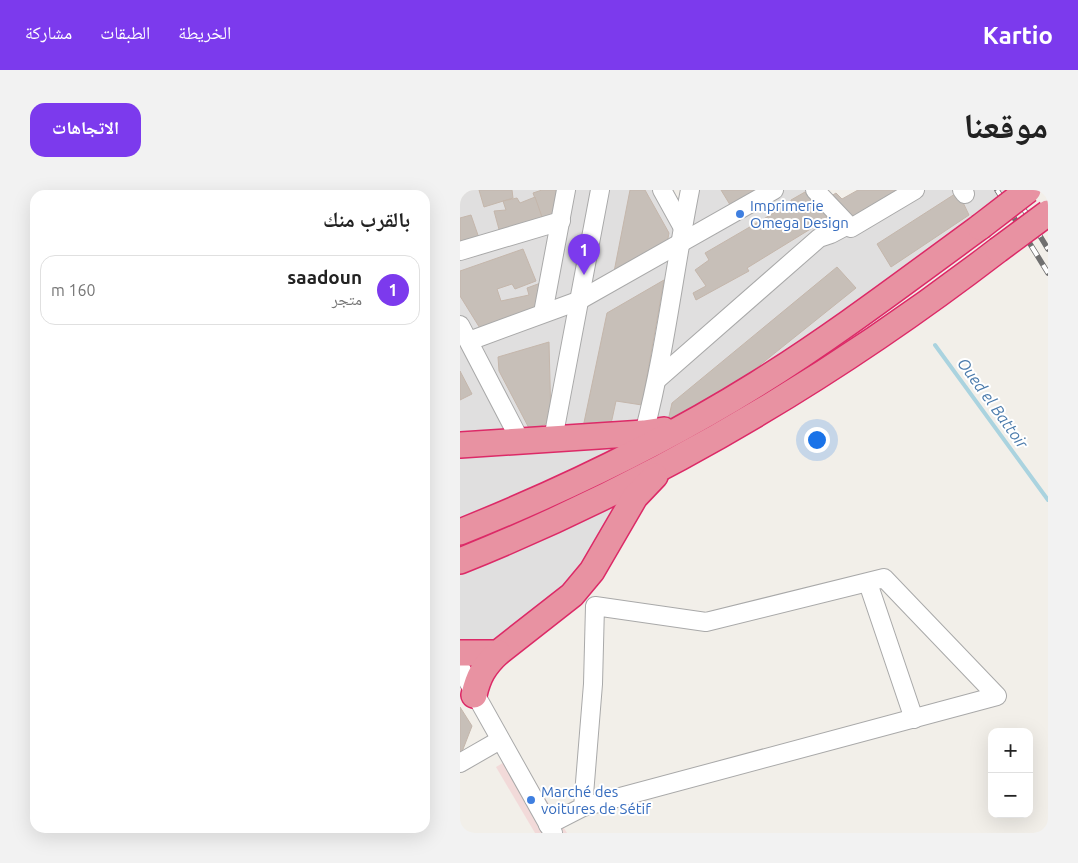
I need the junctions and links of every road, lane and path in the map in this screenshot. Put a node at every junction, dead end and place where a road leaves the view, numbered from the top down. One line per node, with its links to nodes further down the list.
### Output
1 (566, 190): 10 (street)
2 (600, 190): 15 (street)
3 (662, 190): 12 (street)
4 (690, 190): 12 (street)
5 (774, 190): 13 (street)
6 (815, 190): 11 (street)
7 (915, 190): 11 (street)
8 (1028, 190): 20 (highway, bridge)
9 (1048, 213): 25 (highway, bridge)
10 (561, 221): 14 (street); 16 (street)
11 (848, 225): 19 (street)
12 (683, 228): 13 (street)
13 (679, 246): 15 (street); 19 (street)
14 (460, 251)
15 (578, 301): 16 (street); 22 (street)
16 (543, 313): 18 (street)
17 (460, 325): 18 (street)
18 (469, 341): 23 (street)
19 (659, 378): 21 (street)
20 (681, 427): 21 (highway); 26 (highway)
21 (644, 433): 22 (highway)
22 (553, 439): 23 (highway)
23 (521, 442): 24 (highway)
24 (460, 445)
25 (673, 461): 27 (highway); 30 (highway)
26 (460, 532)
27 (460, 561)
28 (868, 583): 33 (street); 33 (street); 36 (street)
29 (460, 652): 30 (highway)
30 (498, 653): 32 (highway)
31 (460, 667): 32 (street)
32 (474, 695): 34 (street)
33 (914, 719): 36 (street)
34 (500, 740): 35 (street); 37 (street)
35 (460, 763)
36 (583, 807): 37 (street)
37 (550, 829)

